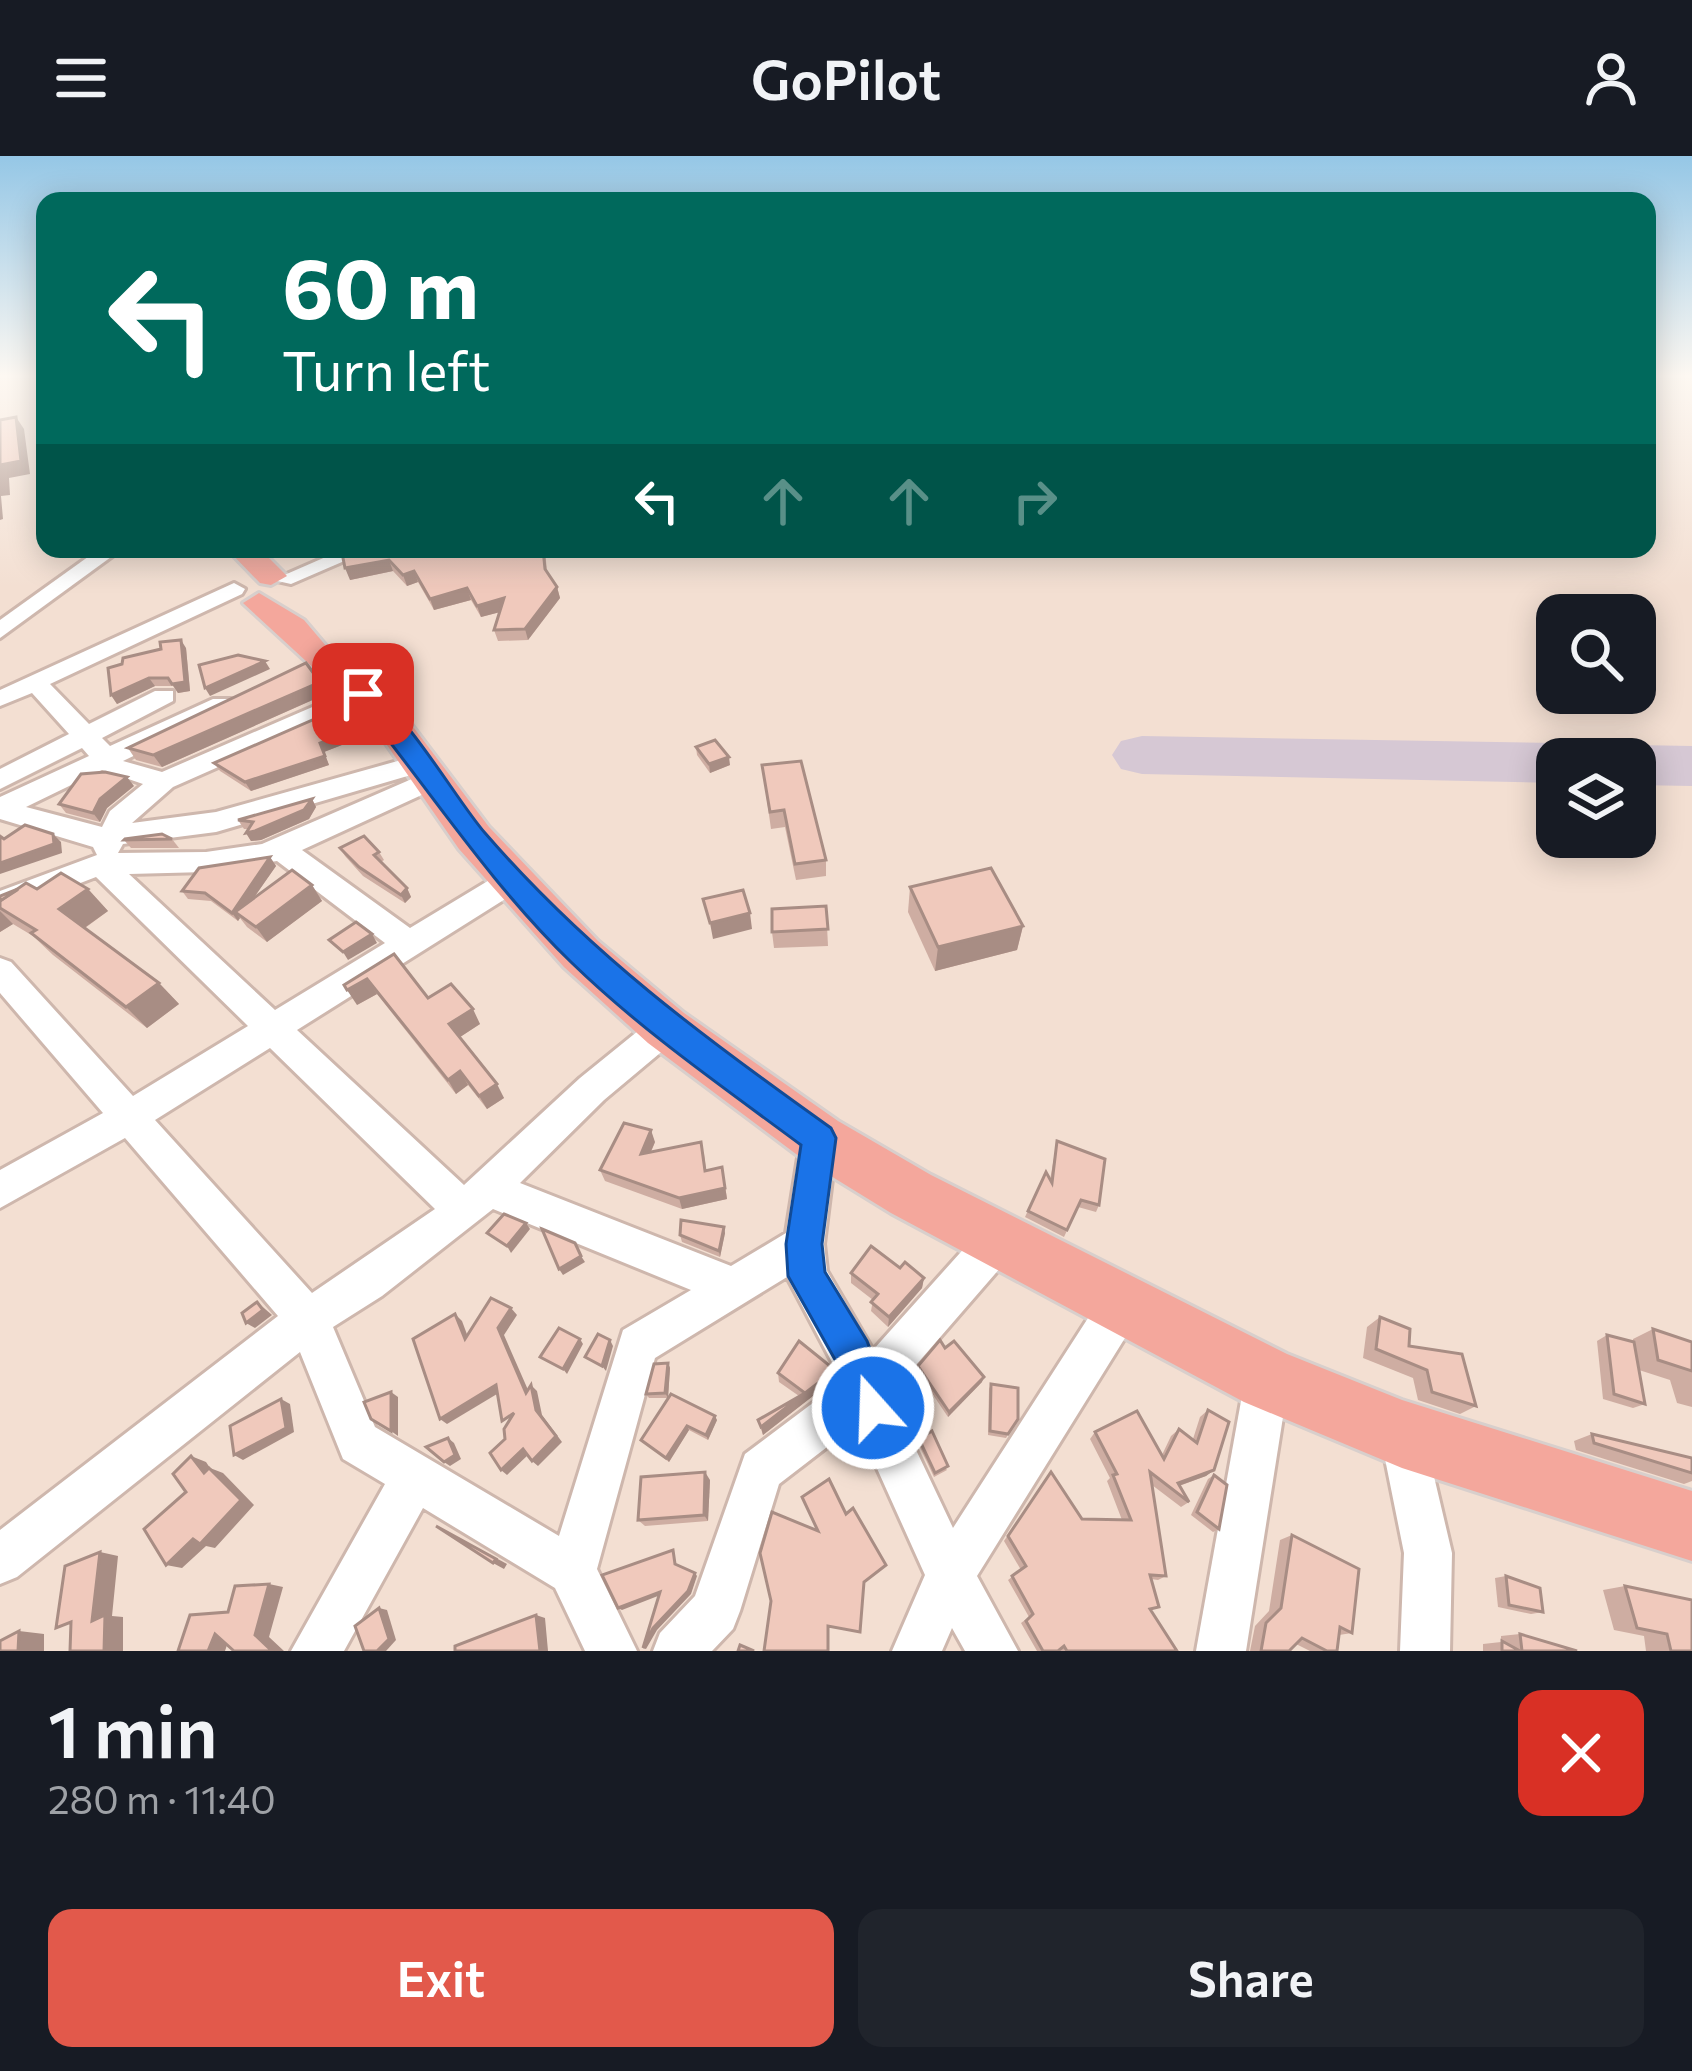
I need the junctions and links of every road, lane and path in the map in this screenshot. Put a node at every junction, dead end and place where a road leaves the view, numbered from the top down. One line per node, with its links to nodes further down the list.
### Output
1 (100, 558): 4 (street)
2 (345, 558): 3 (street)
3 (268, 598): 5 (street); 6 (highway)
4 (0, 631)
5 (34, 681): 9 (street); 10 (street)
6 (363, 694): 11 (highway); 13 (street)
7 (241, 695): 10 (street)
8 (164, 697): 10 (street)
9 (0, 698)
10 (96, 747): 12 (street); 13 (street); 14 (street)
11 (424, 773): 15 (street); 16 (street); 17 (highway)
12 (0, 780)
13 (164, 781): 16 (street)
14 (0, 808): 16 (street)
15 (280, 849): 16 (street); 19 (street)
16 (106, 850): 18 (street); 21 (street)
17 (511, 881): 19 (street); 22 (highway)
18 (0, 903)
19 (409, 944): 21 (street)
20 (0, 970): 23 (street)
21 (272, 1028): 23 (street); 26 (street)
22 (666, 1028): 24 (highway); 26 (street)
23 (129, 1117): 25 (street); 31 (street)
24 (819, 1138): 27 (highway); 28 (street)
25 (0, 1190)
26 (476, 1200): 29 (street); 31 (street)
27 (1000, 1238): 30 (highway); 33 (street)
28 (804, 1244): 29 (street); 33 (street)
29 (734, 1287): 38 (street)
30 (1124, 1302): 32 (highway); 39 (street)
31 (308, 1318): 35 (street); 37 (street)
32 (1267, 1379): 34 (highway); 45 (street)
33 (868, 1388): 39 (street); 40 (street)
34 (1402, 1434): 36 (highway); 46 (street)
35 (414, 1478): 38 (street); 41 (street)
36 (1692, 1526)
37 (0, 1560)
38 (572, 1571): 42 (street)
39 (950, 1576): 43 (street); 44 (street)
40 (693, 1645)
41 (316, 1651)
42 (612, 1651)
43 (916, 1651)
44 (993, 1651)
45 (1221, 1651)
46 (1425, 1651)

